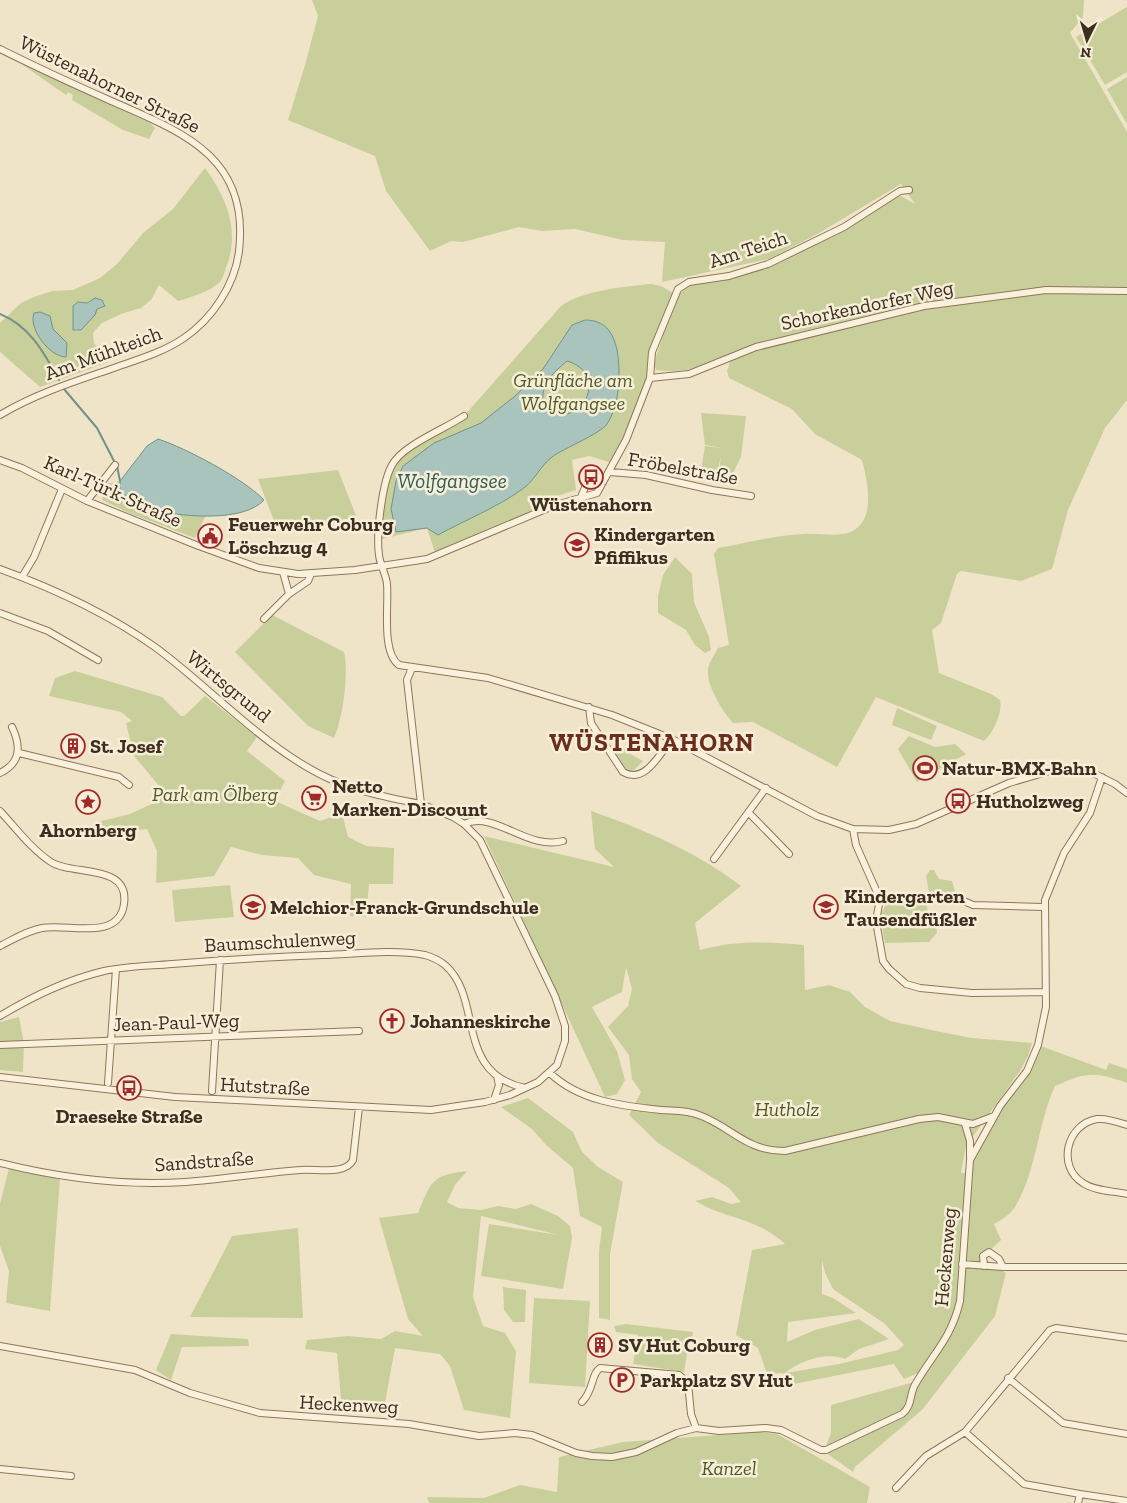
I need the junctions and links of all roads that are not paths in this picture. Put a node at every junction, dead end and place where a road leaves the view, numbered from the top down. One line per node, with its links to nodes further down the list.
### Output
1 (0, 49): 3 (street, Wüstenahorner Straße)
2 (909, 190): 5 (street, Am Teich)
3 (236, 200): 6 (street, Am Mühlteich)
4 (1127, 291): 5 (street, Schorkendorfer Weg)
5 (650, 378): 10 (street, Karl-Türk-Straße)
6 (0, 415)
7 (464, 416): 16 (street)
8 (1, 461): 12 (street, Karl-Türk-Straße)
9 (115, 465): 15 (street)
10 (610, 472): 11 (street, Karl-Türk-Straße); 13 (street, Fröbelstraße)
11 (603, 482): 14 (street, Karl-Türk-Straße); 14 (street, Karl-Türk-Straße)
12 (62, 489): 15 (street, Karl-Türk-Straße); 20 (street)
13 (751, 496)
14 (580, 497): 16 (street, Karl-Türk-Straße)
15 (87, 501): 18 (street, Karl-Türk-Straße)
16 (382, 566): 19 (street, Karl-Türk-Straße); 25 (street)
17 (0, 569): 20 (street, Wirtsgrund)
18 (283, 572): 19 (street, Karl-Türk-Straße); 21 (street)
19 (311, 574): 21 (street)
20 (22, 577): 35 (street, Wirtsgrund)
21 (289, 594): 23 (street)
22 (0, 613): 24 (street)
23 (264, 619)
24 (98, 660)
25 (412, 668): 26 (street); 35 (street)
26 (589, 708): 28 (street); 28 (street)
27 (12, 727): 29 (street)
28 (672, 739): 33 (street)
29 (18, 753): 30 (street); 32 (street)
30 (0, 773)
31 (1102, 777): 34 (street); 39 (street); 44 (street, Heckenweg)
32 (128, 785)
33 (766, 788): 37 (street); 39 (street)
34 (1127, 793)
35 (421, 804): 38 (street, Wirtsgrund)
36 (0, 811): 45 (street)
37 (749, 813): 41 (street); 42 (street)
38 (464, 824): 40 (street); 54 (street, Wirtsgrund)
39 (853, 829): 43 (street)
40 (563, 840)
41 (789, 854)
42 (714, 859)
43 (880, 899): 44 (street); 48 (street)
44 (1044, 907): 48 (street, Heckenweg)
45 (0, 946)
46 (220, 960): 47 (street, Baumschulenweg); 51 (street); 55 (street, Baumschulenweg)
47 (116, 969): 49 (street, Baumschulenweg); 52 (street)
48 (1046, 992): 62 (street, Heckenweg)
49 (0, 1016)
50 (356, 1031): 51 (street, Jean-Paul-Weg)
51 (216, 1037): 52 (street, Jean-Paul-Weg); 59 (street)
52 (110, 1040): 53 (street, Jean-Paul-Weg); 57 (street)
53 (0, 1046)
54 (550, 1073): 58 (street, Hutstraße); 63 (street)
55 (497, 1076): 58 (street, Baumschulenweg); 60 (street)
56 (0, 1077): 61 (street, Hutstraße)
57 (108, 1083)
58 (526, 1088): 60 (street, Hutstraße)
59 (212, 1091)
60 (494, 1100): 61 (street, Hutstraße)
61 (359, 1107): 66 (street, Sandstraße)
62 (995, 1116): 63 (street); 65 (street, Heckenweg)
63 (966, 1124): 65 (street)
64 (1127, 1125): 67 (street)
65 (970, 1160): 68 (street, Heckenweg)
66 (0, 1163)
67 (1127, 1194)
68 (962, 1264): 69 (street); 76 (street, Heckenweg)
69 (984, 1266): 70 (street); 70 (street)
70 (1002, 1267): 71 (street)
71 (1127, 1267)
72 (1127, 1338): 74 (street)
73 (0, 1346): 76 (street, Heckenweg)
74 (1008, 1378): 77 (street); 78 (street)
75 (582, 1402): 76 (street)
76 (696, 1428)
77 (965, 1432): 81 (street); 82 (street)
78 (1127, 1434)
79 (0, 1469): 80 (street)
80 (71, 1476)
81 (896, 1488)
82 (1080, 1494): 83 (street); 84 (street)
83 (1127, 1501)
84 (1078, 1503)

